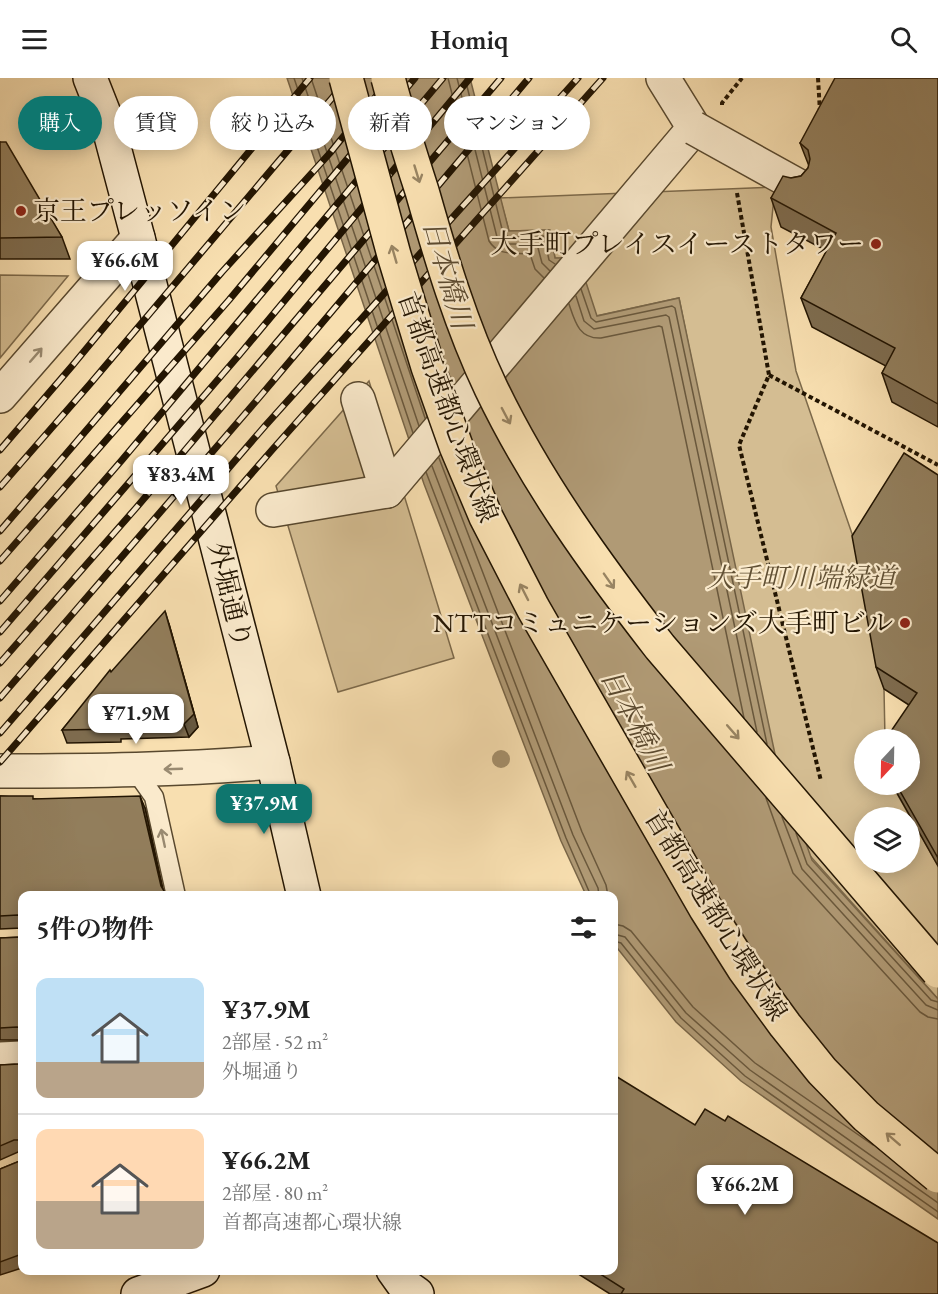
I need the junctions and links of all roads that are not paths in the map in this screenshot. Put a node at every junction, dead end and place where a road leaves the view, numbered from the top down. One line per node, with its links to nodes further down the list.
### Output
1 (90, 78): 6 (street, 外堀通り)
2 (102, 78): 6 (street, 外堀通り)
3 (346, 78): 22 (highway, 首都高速都心環状線, one-way to 3, bridge)
4 (388, 78): 19 (highway, 首都高速都心環状線, one-way to 19, bridge)
5 (663, 78): 7 (street)
6 (107, 121): 9 (street, 外堀通り)
7 (694, 128): 8 (street, bridge); 12 (street, bridge)
8 (802, 188)
9 (138, 238): 10 (street, one-way to 9); 14 (street, 外堀通り)
10 (0, 396)
11 (358, 399): 12 (street)
12 (387, 491): 13 (street)
13 (273, 510)
14 (273, 762): 15 (street, one-way to 15); 18 (street, 外堀通り)
15 (135, 770): 16 (street); 17 (lane, one-way to 15)
16 (0, 771)
17 (175, 891)
18 (303, 891)
19 (938, 971)
20 (18, 1058): 21 (street)
21 (0, 1059)
22 (938, 1176)
23 (187, 1275): 25 (street)
24 (397, 1275): 26 (street)
25 (149, 1287)
26 (417, 1294)

